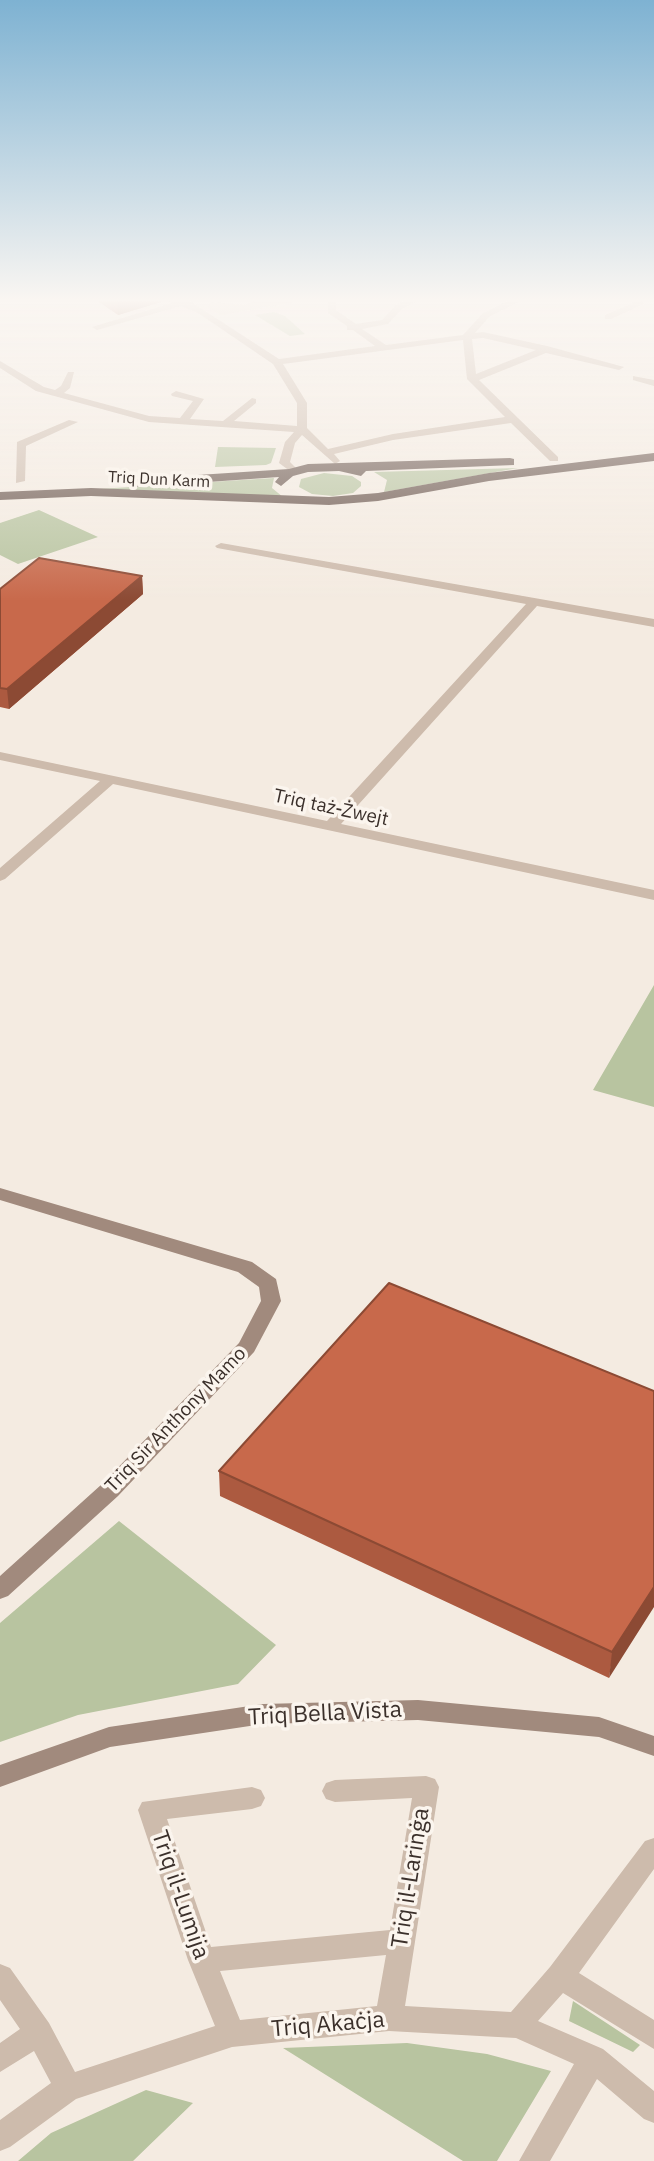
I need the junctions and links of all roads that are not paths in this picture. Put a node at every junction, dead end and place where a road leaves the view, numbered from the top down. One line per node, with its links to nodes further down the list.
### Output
1 (73, 399): 8 (street)
2 (198, 399): 8 (street)
3 (299, 399): 10 (street)
4 (493, 399): 6 (street)
5 (252, 401): 9 (street)
6 (514, 419): 12 (street); 14 (street)
7 (73, 422): 17 (street)
8 (182, 422): 9 (street)
9 (224, 425): 10 (street)
10 (302, 429): 12 (street); 16 (street)
11 (654, 447): 14 (highway, Triq Dun Karm)
12 (328, 452): 15 (street)
13 (654, 457): 20 (highway, Triq Dun Karm)
14 (554, 458): 15 (highway, Triq Dun Karm)
15 (344, 468): 16 (highway, Triq Dun Karm); 20 (highway, Triq Dun Karm)
16 (291, 472): 18 (highway, Triq Dun Karm); 21 (highway, Triq Dun Karm)
17 (20, 481)
18 (0, 489)
19 (0, 496): 21 (highway, Triq Dun Karm)
20 (351, 498): 21 (highway, Triq Dun Karm)
21 (317, 500)
22 (221, 546): 23 (street)
23 (535, 601): 24 (street); 27 (street)
24 (654, 623)
25 (0, 756): 26 (street, Triq taż-Żwejt)
26 (110, 780): 27 (street, Triq taż-Żwejt); 28 (street)
27 (329, 828): 29 (street, Triq taż-Żwejt)
28 (0, 876)
29 (654, 895)
30 (0, 1194): 31 (main road, Triq Sir Anthony Mamo)
31 (0, 1590)
32 (654, 1746): 33 (main road, Triq Bella Vista)
33 (0, 1776)
34 (335, 1791): 37 (street, Triq il-Larinġa)
35 (252, 1798): 38 (street, Triq il-Lumija)
36 (654, 1849): 39 (street)
37 (401, 1941): 38 (street); 41 (street, Triq il-Larinġa)
38 (202, 1960): 44 (street, Triq il-Lumija)
39 (560, 1976): 42 (street); 45 (street)
40 (0, 1977): 43 (street)
41 (388, 2018): 42 (street, Triq Akaċja); 44 (street, Triq Akaċja)
42 (517, 2025): 46 (street, Triq Akaċja)
43 (39, 2032): 47 (street); 48 (street)
44 (232, 2034): 48 (street, Triq Akaċja)
45 (654, 2036)
46 (593, 2058): 49 (street, Triq Akaċja); 51 (street)
47 (0, 2059)
48 (68, 2088): 50 (street, Triq Akaċja)
49 (654, 2109)
50 (0, 2137)
51 (534, 2161)

